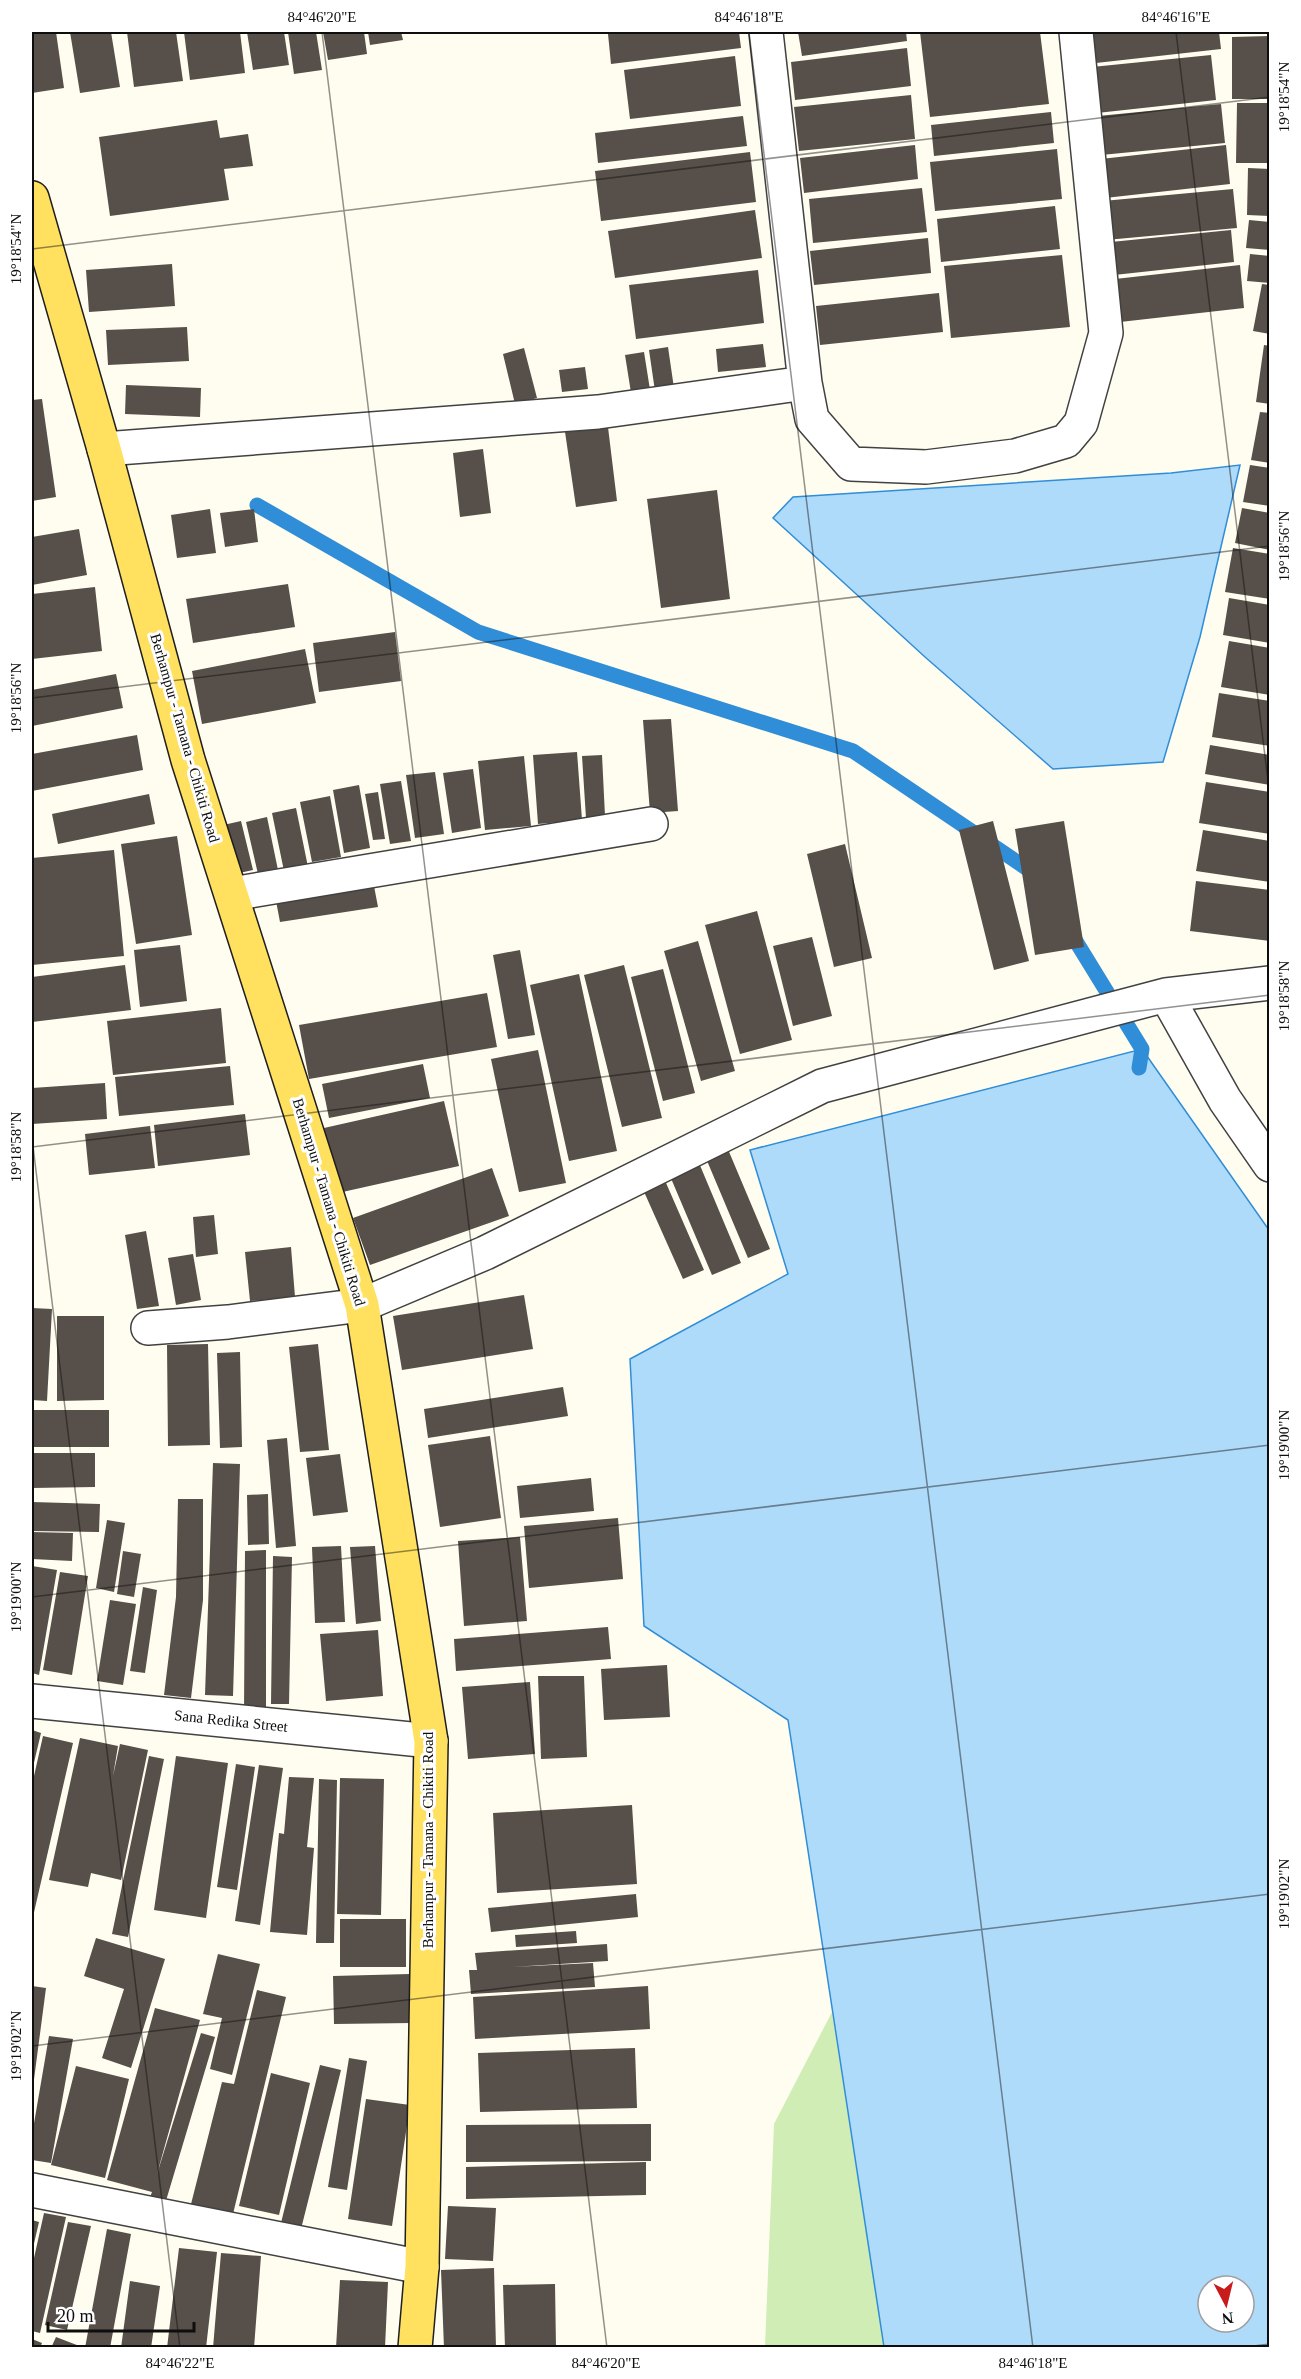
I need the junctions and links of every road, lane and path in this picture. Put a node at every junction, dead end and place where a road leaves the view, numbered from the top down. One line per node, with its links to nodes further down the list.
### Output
1 (766, 32): 4 (street)
2 (1076, 32): 4 (street)
3 (32, 198): 5 (main road, Berhampur - Tamana - Chikiti Road)
4 (805, 383): 5 (street)
5 (104, 449): 7 (main road, Berhampur - Tamana - Chikiti Road)
6 (651, 824): 7 (street)
7 (232, 894): 11 (main road, Berhampur - Tamana - Chikiti Road)
8 (1269, 983): 9 (street)
9 (1166, 995): 10 (street); 11 (street)
10 (1269, 1165)
11 (362, 1305): 12 (street); 14 (main road, Berhampur - Tamana - Chikiti Road)
12 (148, 1328)
13 (32, 1701): 14 (street, Sana Redika Street)
14 (431, 1741): 16 (main road, Berhampur - Tamana - Chikiti Road)
15 (32, 2190): 16 (street)
16 (422, 2267): 17 (main road, Berhampur - Tamana - Chikiti Road)
17 (415, 2348)

